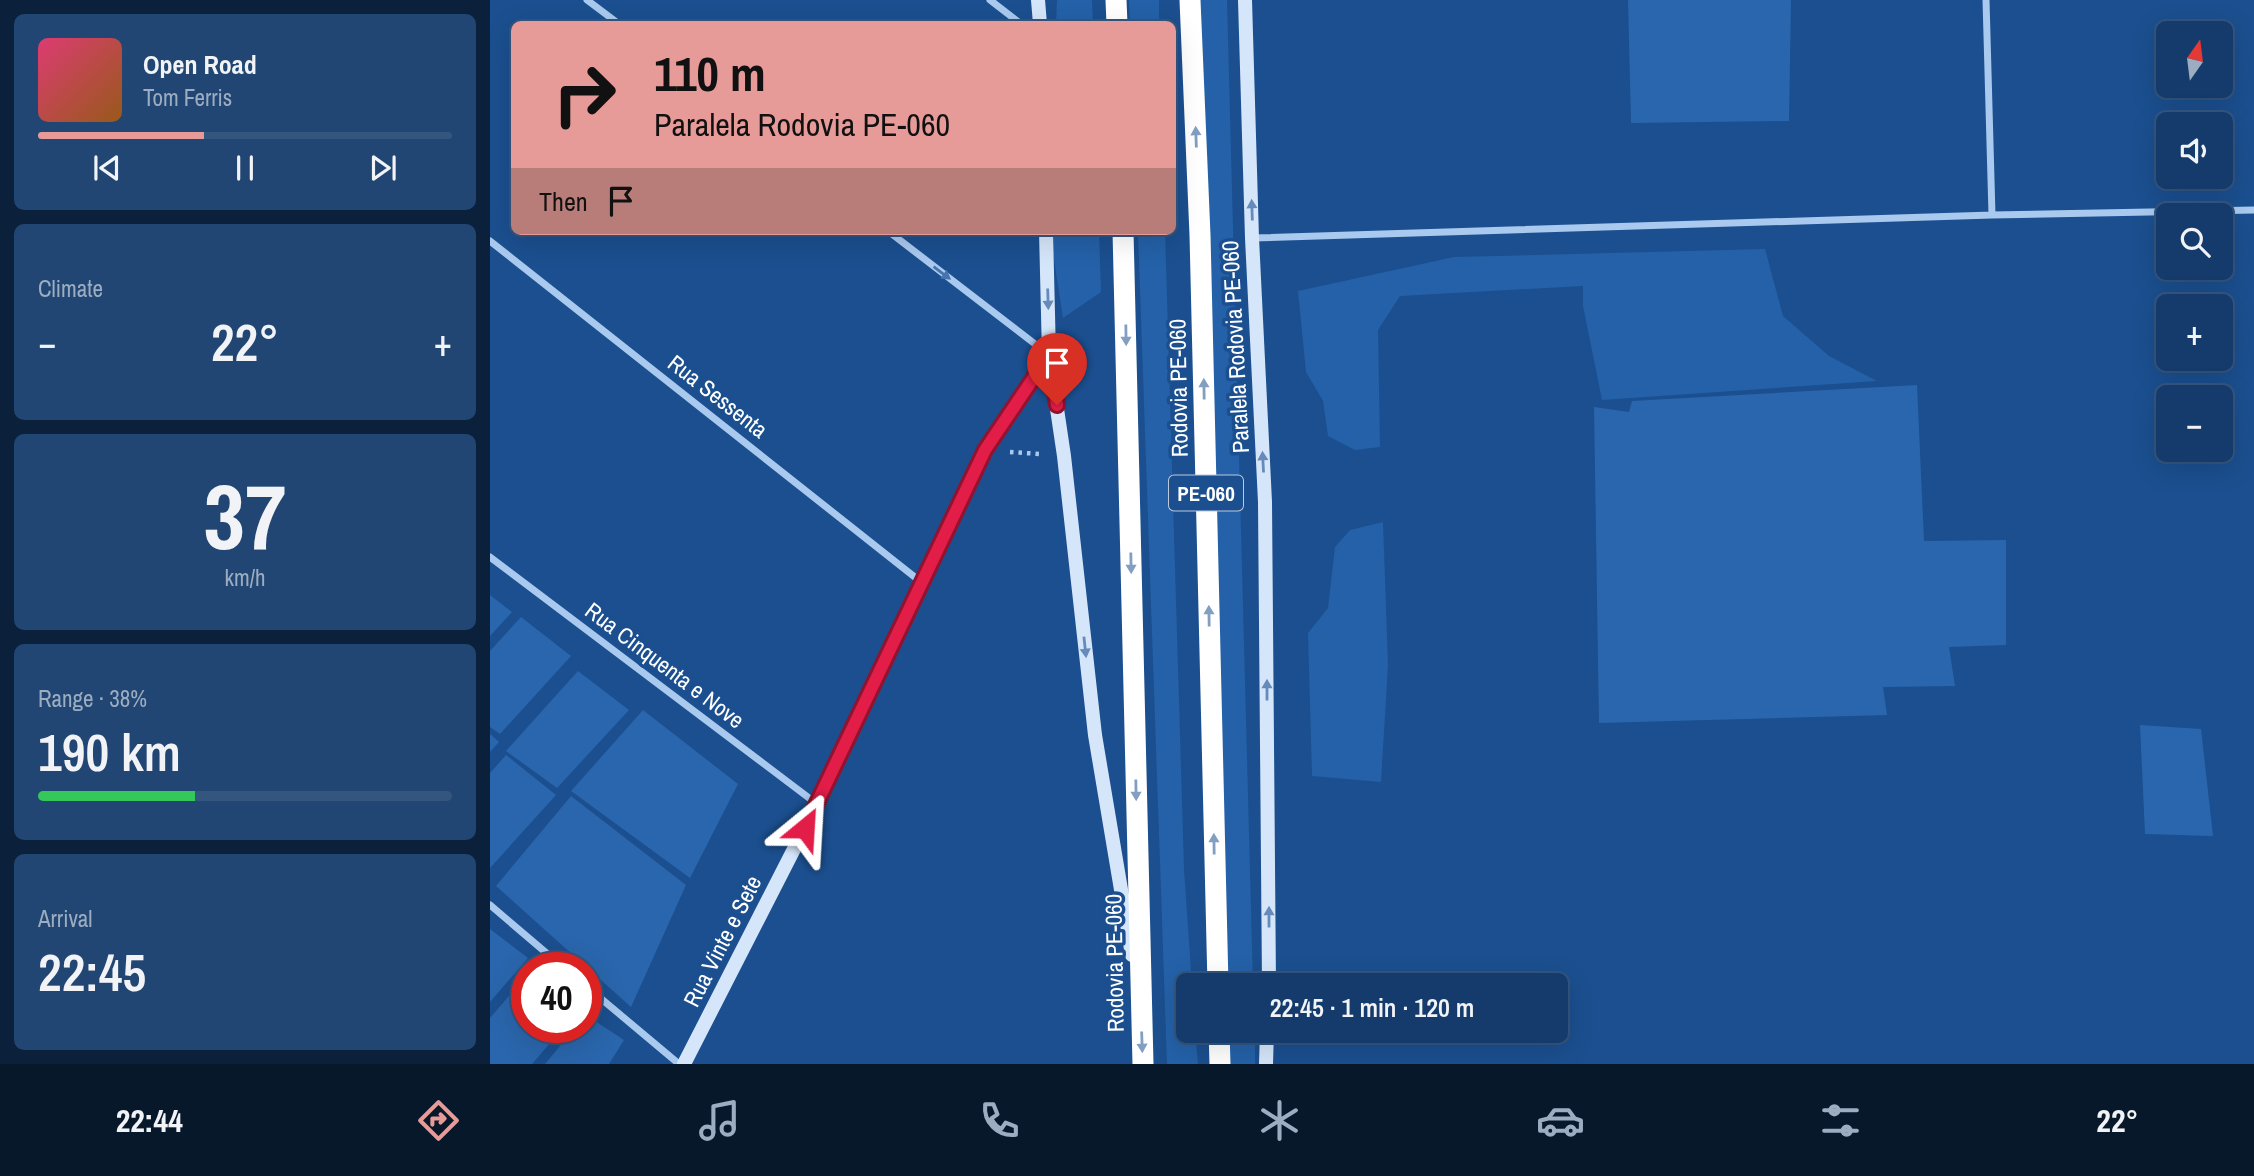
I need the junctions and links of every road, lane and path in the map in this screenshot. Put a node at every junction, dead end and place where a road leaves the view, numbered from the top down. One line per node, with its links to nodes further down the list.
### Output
1 (587, 0): 8 (street)
2 (990, 0): 9 (street)
3 (1038, 0): 10 (main road)
4 (1116, 0): 11 (highway)
5 (1190, 0): 27 (highway, Rodovia PE-060 / PE-060, one-way to 5)
6 (1245, 0): 17 (main road, Paralela Rodovia PE-060 / PE-060, one-way to 6)
7 (1986, 0): 13 (street)
8 (615, 21)
9 (1017, 21)
10 (1040, 21)
11 (1116, 21)
12 (2254, 210): 13 (street)
13 (1992, 215): 17 (street)
14 (893, 235): 19 (street, one-way to 19)
15 (1046, 235): 19 (main road, one-way to 19)
16 (1123, 235): 30 (highway, Rodovia PE-060, one-way to 30)
17 (1252, 238): 28 (main road, Paralela Rodovia PE-060 / PE-060, one-way to 17)
18 (490, 241): 23 (street, Rua Sessenta)
19 (1049, 355): 20 (main road, Rua Vinte e Sete); 21 (main road)
20 (985, 450): 21 (path); 23 (main road, Rua Vinte e Sete)
21 (1064, 456): 30 (main road, one-way to 30)
22 (490, 557): 24 (street, Rua Cinquenta e Nove)
23 (921, 582): 24 (main road, Rua Vinte e Sete)
24 (817, 804): 34 (main road, Rua Vinte e Sete)
25 (490, 905): 26 (street)
26 (545, 952)
27 (1218, 973)
28 (1269, 973)
29 (602, 999): 33 (street)
30 (1140, 1002): 35 (highway, Rodovia PE-060, one-way to 35)
31 (1219, 1043): 36 (highway)
32 (1267, 1043): 37 (main road)
33 (679, 1064)
34 (684, 1064)
35 (1143, 1064)
36 (1220, 1064)
37 (1266, 1064)

